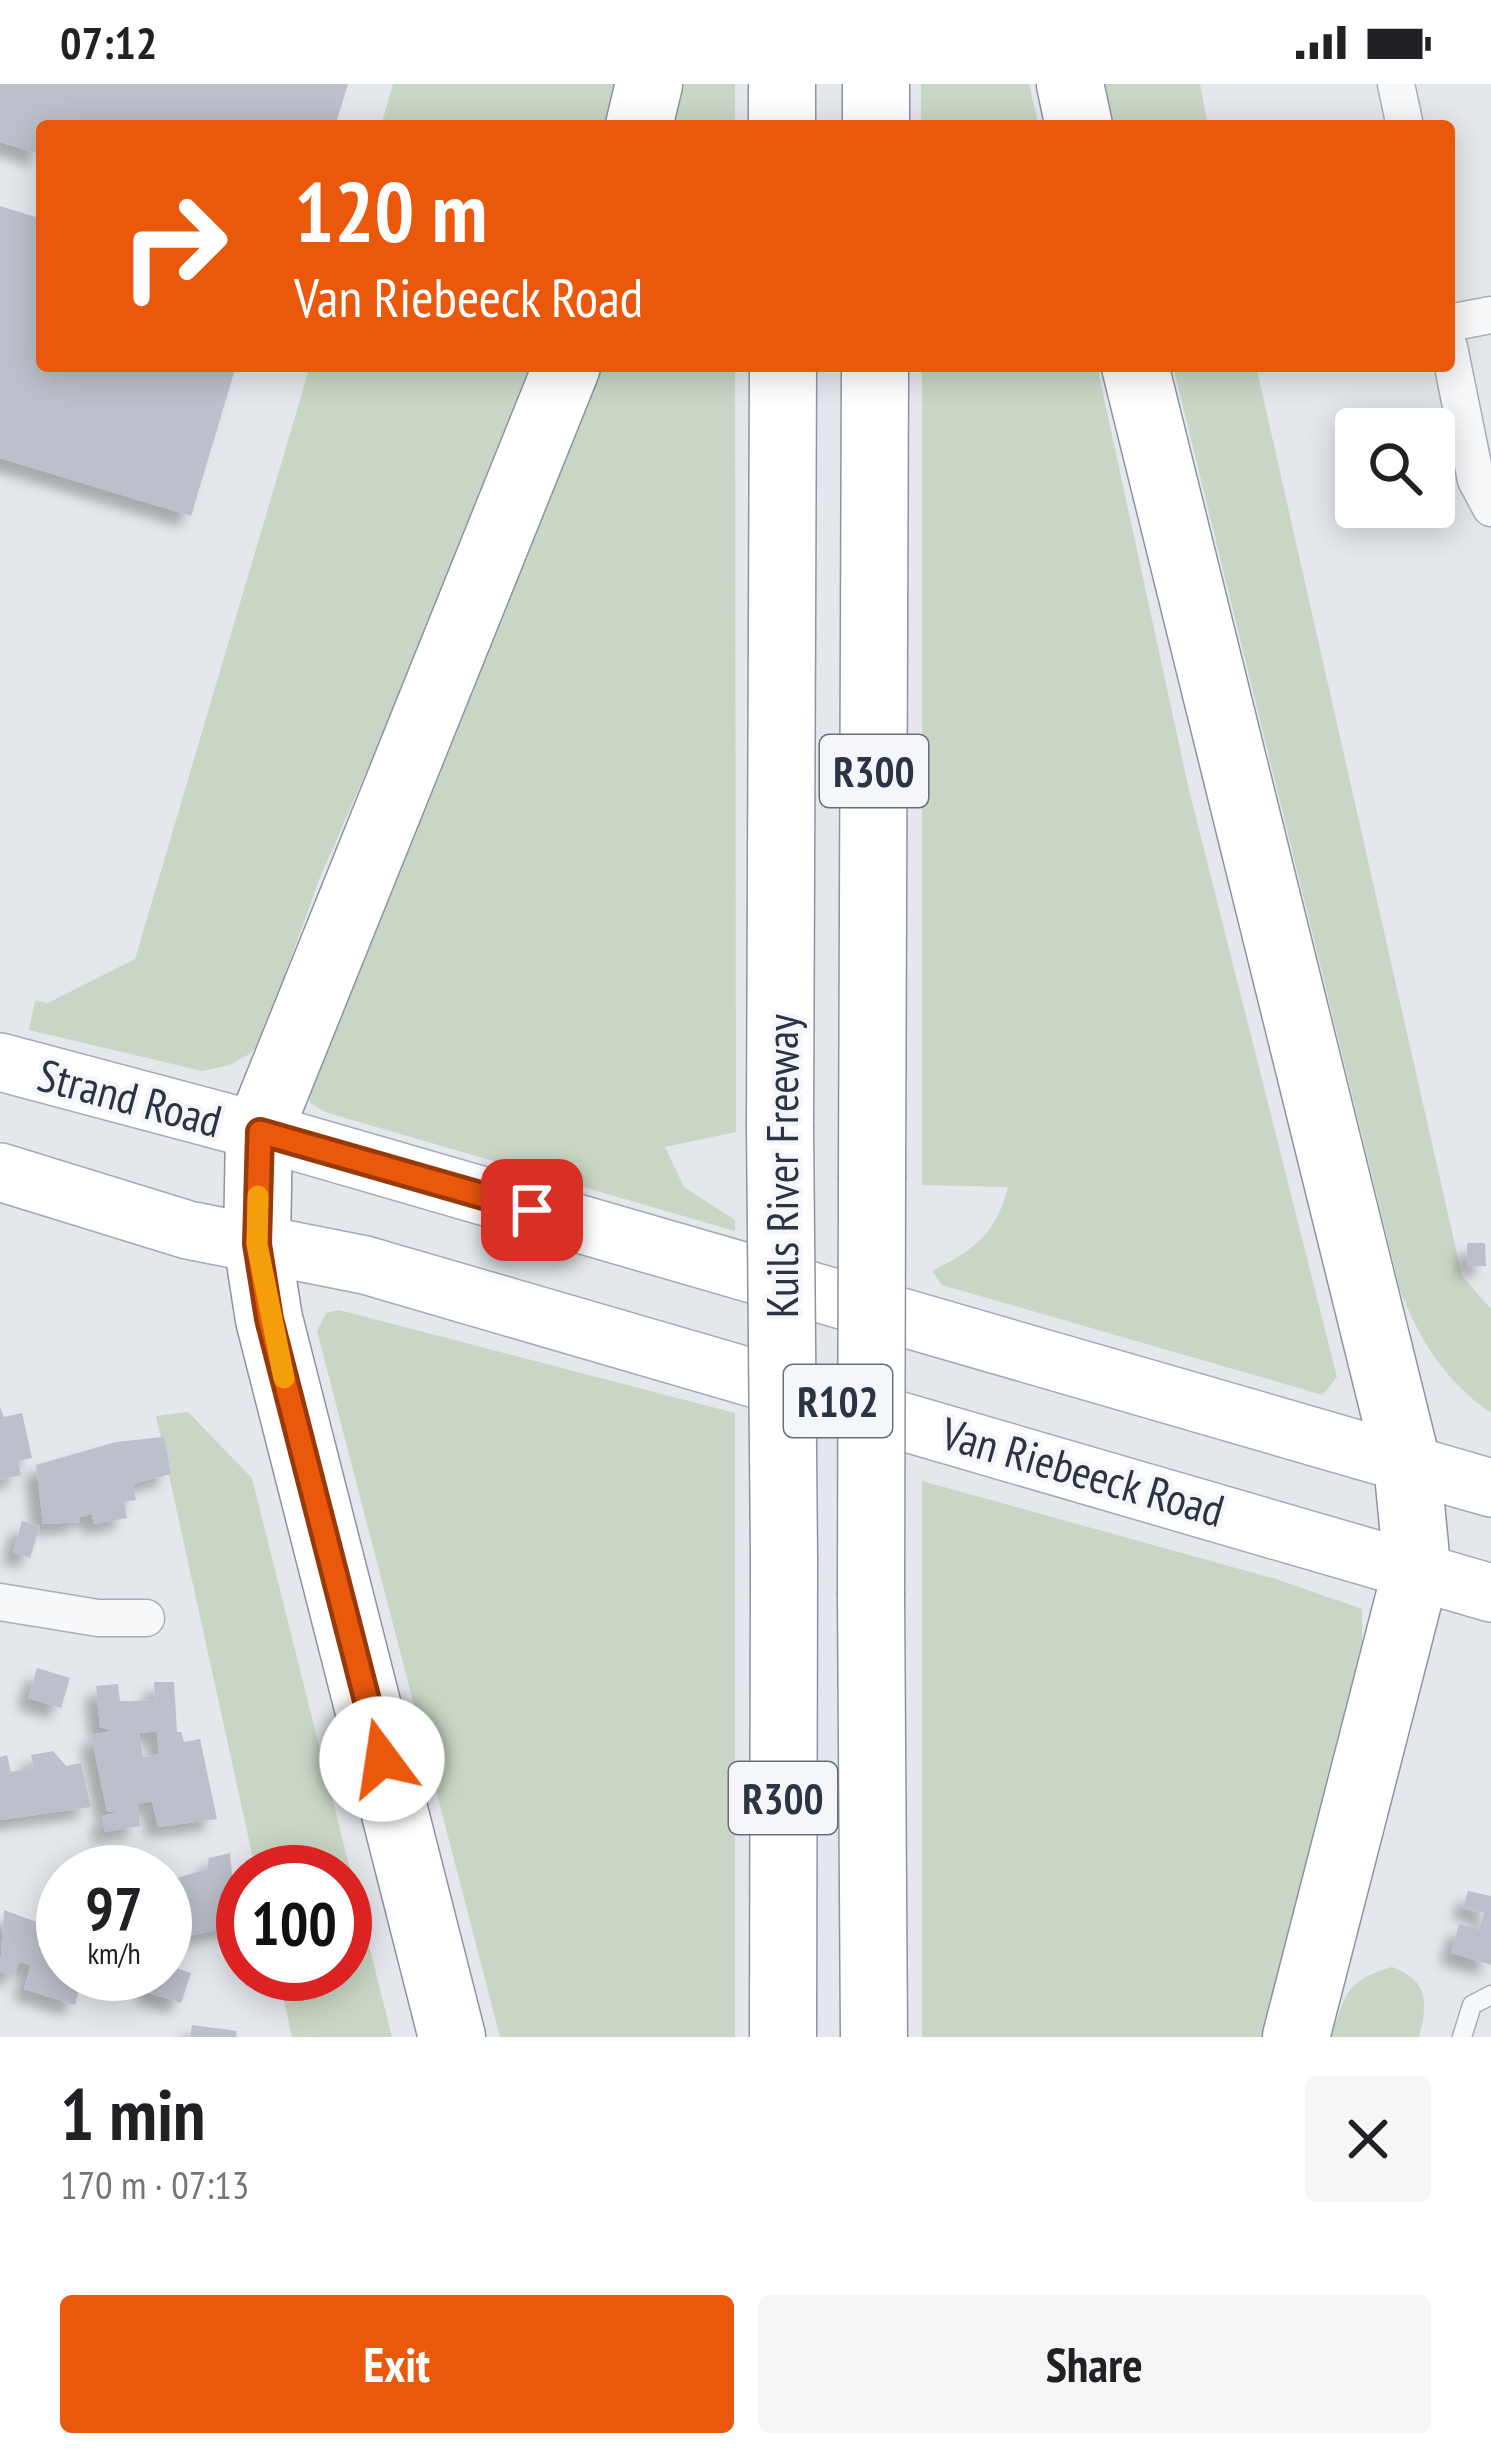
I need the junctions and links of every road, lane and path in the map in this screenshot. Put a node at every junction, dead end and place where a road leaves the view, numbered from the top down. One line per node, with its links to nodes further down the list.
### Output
1 (649, 84): 6 (highway)
2 (782, 84): 7 (highway)
3 (876, 84): 8 (highway)
4 (1070, 84): 9 (highway)
5 (1396, 84): 10 (street)
6 (640, 120)
7 (782, 120)
8 (876, 120)
9 (1078, 120)
10 (1404, 120)
11 (1491, 315): 12 (street)
12 (1455, 322)
13 (565, 372): 20 (highway)
14 (782, 372): 31 (highway, Kuils River Freeway / R300, bridge)
15 (875, 372): 32 (highway, Kuils River Freeway / R300, bridge)
16 (1136, 372): 23 (highway)
17 (1454, 372): 18 (street)
18 (1491, 508)
19 (0, 1062): 20 (main road, Strand Road / R102)
20 (260, 1132): 22 (highway); 23 (main road, R102)
21 (0, 1172): 22 (main road, R102)
22 (257, 1244): 25 (main road, Van Riebeeck Road / R102); 30 (highway)
23 (1407, 1463): 24 (main road, R102); 25 (highway)
24 (1491, 1488)
25 (1417, 1568): 26 (main road, Van Riebeeck Road / R102); 33 (highway)
26 (1491, 1593)
27 (0, 1602): 28 (street)
28 (146, 1618)
29 (1491, 1995): 34 (lane)
30 (452, 2037)
31 (783, 2037)
32 (874, 2037)
33 (1296, 2037)
34 (1462, 2037)

